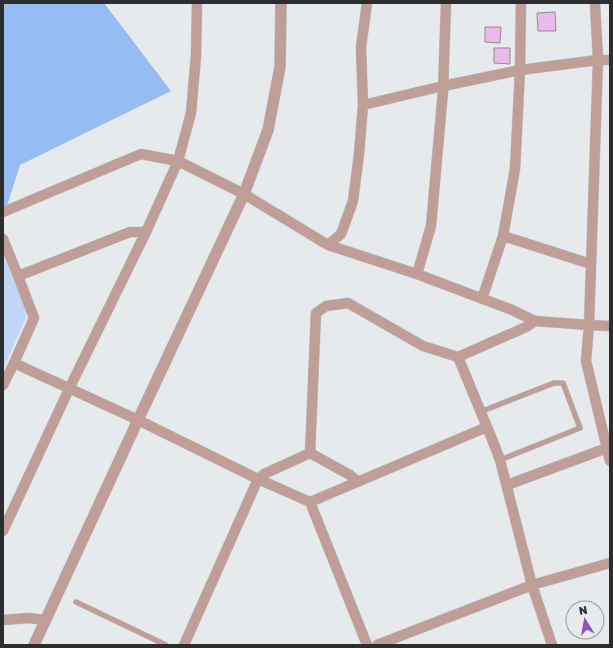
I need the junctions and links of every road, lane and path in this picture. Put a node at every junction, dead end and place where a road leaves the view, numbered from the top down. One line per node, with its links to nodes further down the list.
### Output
1 (197, 3): 12 (street)
2 (281, 3): 13 (street)
3 (367, 3): 11 (street)
4 (446, 3): 10 (street)
5 (521, 3): 9 (street)
6 (596, 3): 7 (street)
7 (598, 60): 8 (street); 9 (street); 19 (street)
8 (610, 60)
9 (520, 70): 10 (street); 16 (street)
10 (443, 86): 11 (street); 20 (street)
11 (363, 104): 18 (street)
12 (178, 161): 13 (street); 14 (street); 15 (street)
13 (244, 194): 18 (street); 31 (street)
14 (3, 212)
15 (146, 232): 21 (street); 29 (street)
16 (504, 236): 19 (street); 22 (street)
17 (3, 239): 21 (street)
18 (328, 246): 20 (street)
19 (591, 264): 24 (street)
20 (417, 274): 22 (street)
21 (18, 276): 27 (street)
22 (482, 299): 23 (street)
23 (535, 321): 24 (street); 26 (street)
24 (589, 325): 25 (street); 33 (street)
25 (610, 326)
26 (458, 357): 30 (street); 34 (street)
27 (14, 364): 28 (street); 29 (street)
28 (3, 384)
29 (69, 389): 31 (street); 41 (street)
30 (480, 412): 32 (street); 35 (lane)
31 (138, 420): 37 (street); 46 (street)
32 (487, 427): 35 (street); 38 (street)
33 (609, 448): 36 (street); 39 (street)
34 (310, 453): 37 (street); 38 (street)
35 (500, 460): 39 (street)
36 (610, 461)
37 (258, 479): 40 (street); 49 (street)
38 (357, 481): 40 (street)
39 (507, 485): 43 (street)
40 (310, 502): 50 (street)
41 (3, 531)
42 (610, 562): 43 (street)
43 (532, 585): 51 (street); 52 (street)
44 (76, 602): 48 (lane)
45 (3, 620): 46 (street)
46 (46, 620): 47 (street)
47 (34, 645)
48 (166, 645)
49 (184, 645)
50 (367, 645)
51 (377, 645)
52 (552, 645)

